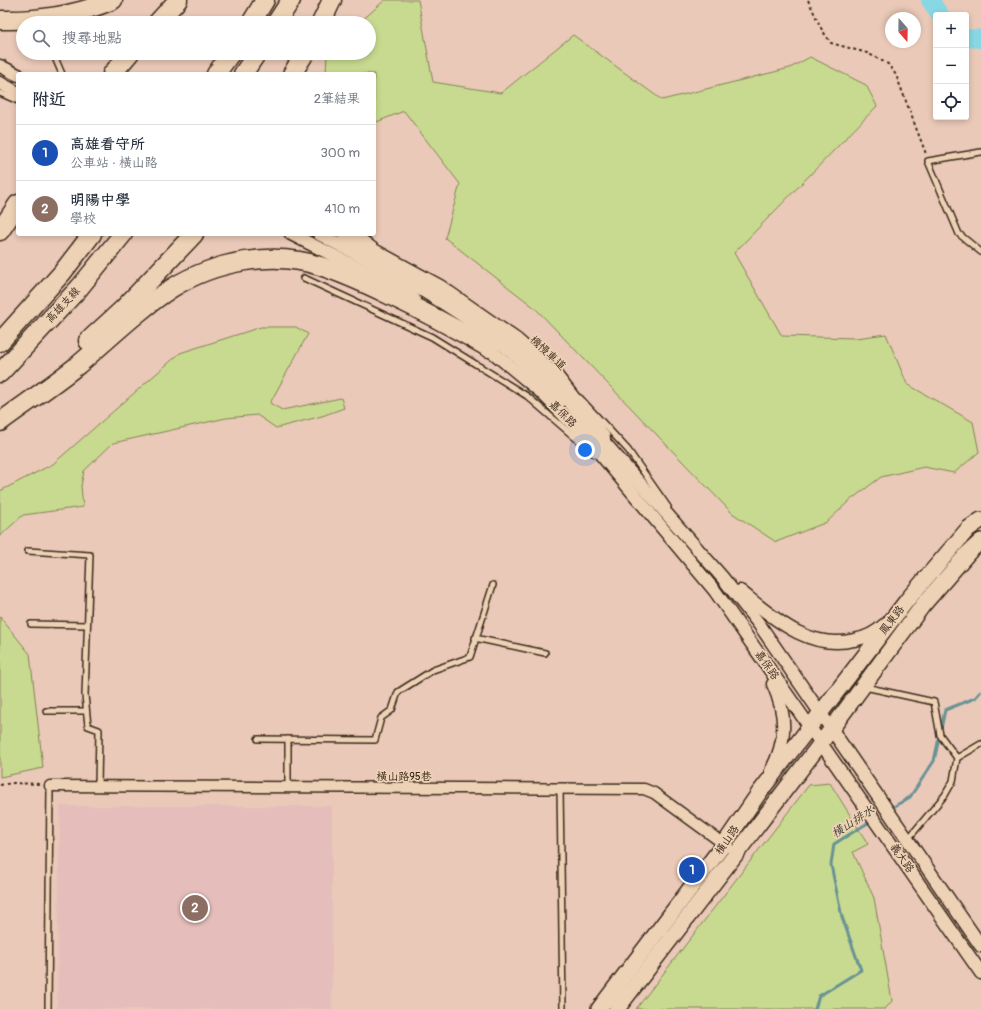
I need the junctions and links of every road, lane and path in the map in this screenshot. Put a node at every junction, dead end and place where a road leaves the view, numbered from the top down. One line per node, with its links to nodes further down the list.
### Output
1 (113, 0): 7 (highway)
2 (178, 0): 8 (highway)
3 (265, 0): 9 (highway)
4 (291, 0): 10 (highway)
5 (332, 0): 11 (highway)
6 (808, 0): 33 (path)
7 (58, 16)
8 (163, 16)
9 (255, 16)
10 (281, 16)
11 (324, 16)
12 (16, 19): 13 (highway)
13 (0, 20)
14 (56, 60): 21 (lane)
15 (124, 60): 22 (highway)
16 (226, 60): 23 (highway)
17 (252, 60): 24 (highway)
18 (301, 60): 25 (highway)
19 (308, 60): 26 (highway)
20 (0, 66): 27 (street)
21 (61, 72)
22 (114, 72)
23 (217, 72)
24 (244, 72)
25 (293, 72)
26 (305, 72)
27 (16, 74)
28 (0, 83): 29 (street)
29 (16, 92)
30 (0, 93): 31 (lane)
31 (16, 100)
32 (981, 152): 33 (lane)
33 (928, 161): 44 (lane)
34 (16, 207): 35 (highway)
35 (0, 231)
36 (90, 236): 49 (highway, 高雄支線)
37 (121, 236): 51 (highway, 高雄支線)
38 (192, 236): 54 (highway)
39 (295, 236): 50 (street, 嘉保路)
40 (323, 236): 55 (street, 嘉保路)
41 (351, 236): 55 (highway)
42 (353, 236): 43 (lane)
43 (374, 245)
44 (981, 252)
45 (304, 278): 56 (lane)
46 (437, 281): 47 (lane)
47 (464, 298)
48 (483, 312): 52 (lane, 機慢車道)
49 (0, 342)
50 (489, 348): 54 (highway); 56 (street, 嘉保路)
51 (0, 373)
52 (573, 391)
53 (578, 396): 58 (lane)
54 (0, 422)
55 (601, 438): 58 (street, 嘉保路)
56 (621, 477): 67 (street, 嘉保路)
57 (981, 520): 63 (main road, 鳳東路)
58 (688, 538): 61 (street, 嘉保路)
59 (981, 540): 69 (main road, 鳳東路)
60 (28, 551): 65 (lane)
61 (722, 576): 63 (street); 72 (street, 嘉保路)
62 (493, 585): 66 (lane)
63 (908, 599): 72 (main road, 鳳東路)
64 (31, 624): 65 (lane)
65 (87, 625): 71 (lane)
66 (475, 638): 68 (lane); 76 (lane)
67 (758, 652): 73 (street, 嘉保路); 85 (street)
68 (545, 653)
69 (862, 687): 74 (main road, 鳳東路); 79 (lane)
70 (46, 711): 71 (lane)
71 (86, 711): 82 (lane)
72 (820, 713): 73 (main road, 鳳東路); 74 (street, 嘉保路)
73 (810, 728): 77 (street, 嘉保路); 85 (main road, 橫山路)
74 (831, 729): 77 (main road, 鳳東路); 86 (street, 義大路)
75 (258, 739): 76 (lane)
76 (288, 739): 83 (lane)
77 (821, 744): 88 (main road, 橫山路); 90 (street, 義大路)
78 (981, 744): 79 (lane)
79 (956, 758): 86 (lane)
80 (0, 785): 81 (path)
81 (50, 786): 82 (street, 橫山路95巷); 93 (lane)
82 (98, 786): 83 (street, 橫山路95巷)
83 (288, 787): 84 (street, 橫山路95巷)
84 (560, 788): 87 (street, 橫山路95巷); 94 (lane)
85 (759, 793): 87 (main road, 橫山路)
86 (908, 840): 89 (street, 義大路)
87 (724, 844): 88 (street, 橫山路95巷); 95 (main road, 橫山路)
88 (737, 853): 96 (main road, 橫山路)
89 (936, 881): 90 (street); 91 (street, 義大路)
90 (924, 890): 92 (street, 義大路)
91 (981, 946)
92 (981, 973)
93 (48, 1009)
94 (563, 1009)
95 (599, 1009)
96 (617, 1009)

